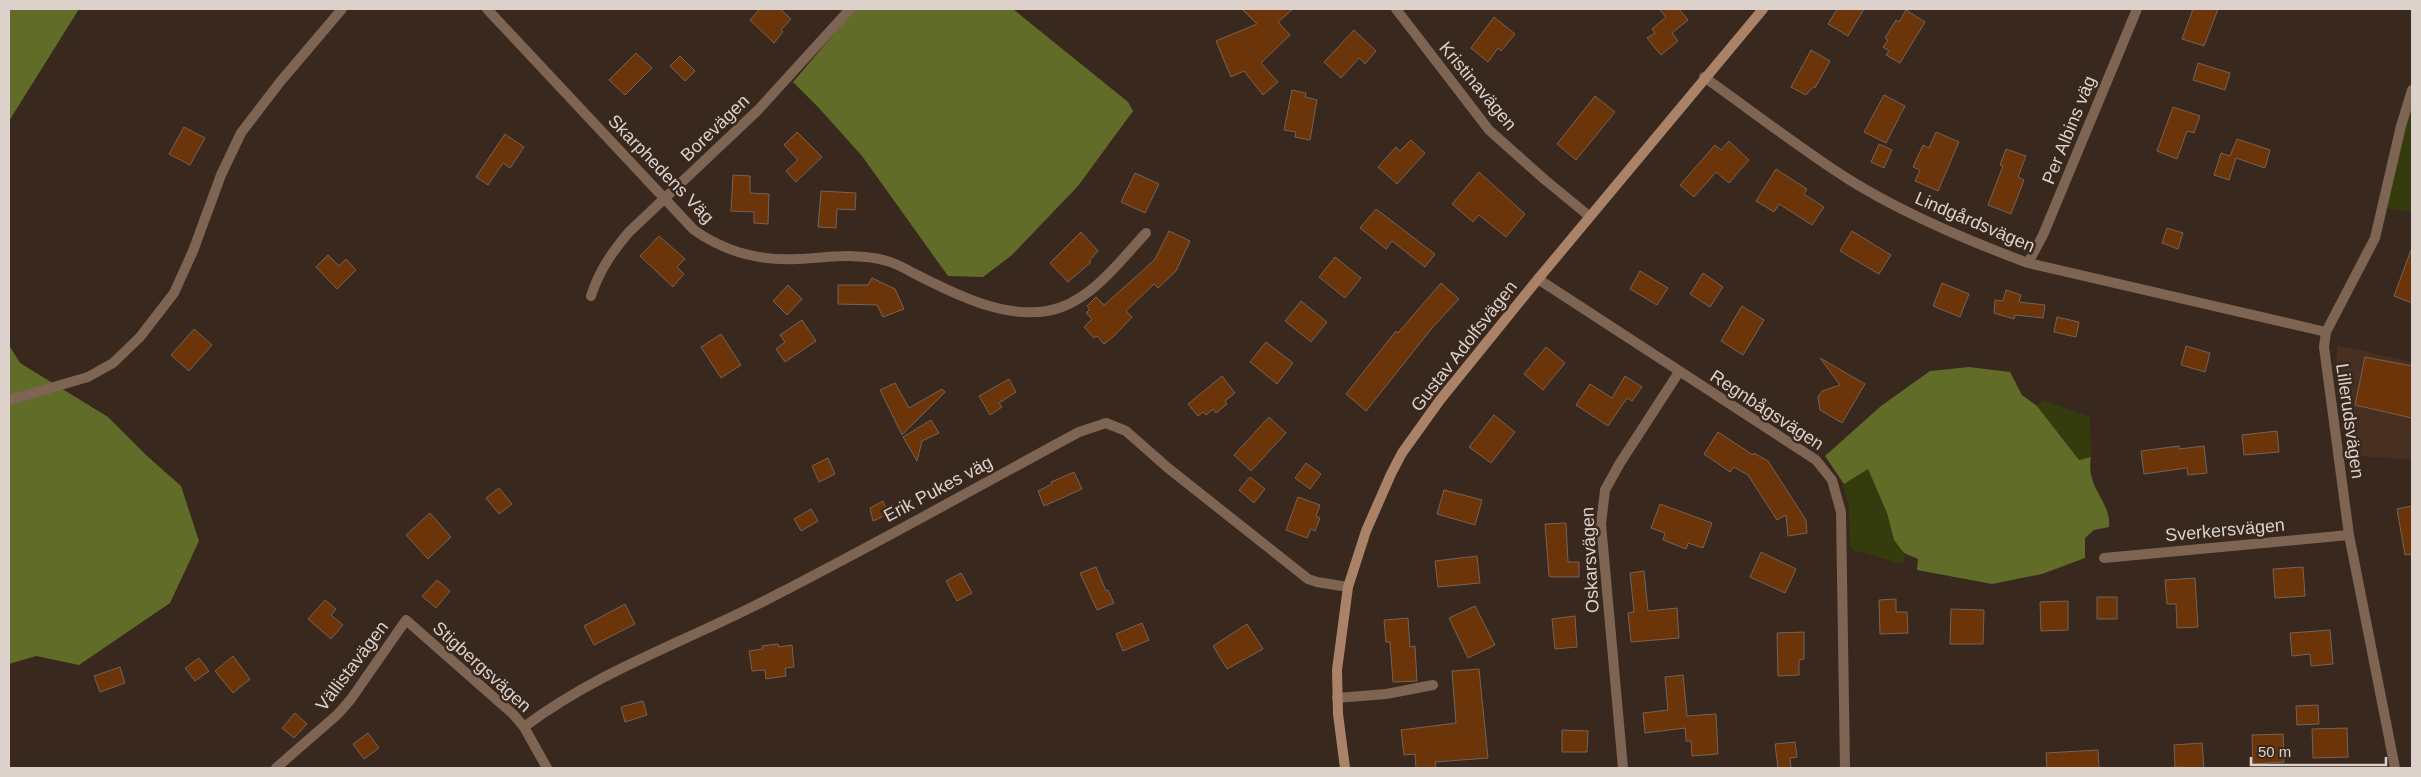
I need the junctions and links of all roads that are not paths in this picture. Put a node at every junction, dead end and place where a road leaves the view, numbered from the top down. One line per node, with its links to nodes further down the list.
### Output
1 (342, 9): 17 (street)
2 (487, 9): 9 (street, Skarphedens Väg)
3 (850, 9): 9 (street, Borevägen)
4 (1396, 9): 10 (street, Kristinavägen)
5 (1763, 9): 7 (street, Gustav Adolfsvägen)
6 (2136, 9): 12 (street, Per Albins väg)
7 (1704, 77): 10 (street, Gustav Adolfsvägen); 12 (street, Lindgårdsvägen)
8 (2412, 90): 15 (street, Lillerudsvägen)
9 (664, 199): 11 (street, Skarphedens Väg); 14 (street, Borevägen)
10 (1589, 216): 13 (street, Gustav Adolfsvägen)
11 (1146, 233)
12 (2028, 263): 15 (street, Lindgårdsvägen)
13 (1538, 279): 16 (street, Regnbågsvägen); 20 (street, Gustav Adolfsvägen)
14 (591, 296)
15 (2326, 332): 18 (street, Lillerudsvägen)
16 (1679, 372): 28 (street, Oskarsvägen); 29 (street, Regnbågsvägen)
17 (9, 400)
18 (2349, 535): 19 (street, Sverkersvägen); 30 (street, Lillerudsvägen)
19 (2104, 558)
20 (1348, 587): 23 (street, Gustav Adolfsvägen); 24 (street, Erik Pukes väg)
21 (406, 620): 24 (street, Stigbergsvägen); 25 (street, Vällistavägen)
22 (1433, 685): 23 (street)
23 (1337, 698): 27 (street, Gustav Adolfsvägen)
24 (524, 727): 26 (street, Stigbergsvägen)
25 (276, 768)
26 (547, 768)
27 (1345, 768)
28 (1623, 768)
29 (1845, 768)
30 (2395, 768)

